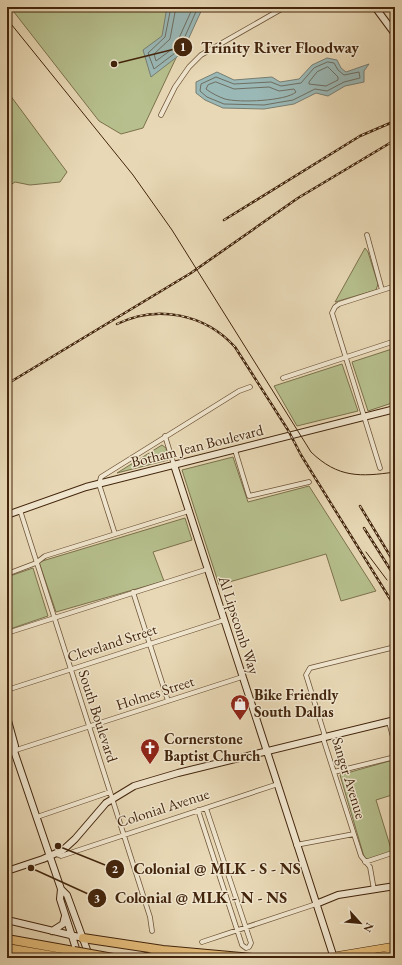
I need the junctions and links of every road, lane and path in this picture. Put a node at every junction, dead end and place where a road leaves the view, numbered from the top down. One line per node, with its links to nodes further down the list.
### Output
1 (285, 7): 4 (street)
2 (375, 7): 3 (main road)
3 (395, 34)
4 (161, 115)
5 (367, 235): 7 (street)
6 (395, 286): 7 (street)
7 (382, 290): 9 (street)
8 (395, 341): 9 (street)
9 (346, 357): 10 (street); 13 (street)
10 (283, 378)
11 (250, 387): 14 (street)
12 (395, 409): 13 (main road, Botham Jean Boulevard)
13 (365, 417): 15 (main road, Botham Jean Boulevard); 17 (street)
14 (165, 436): 16 (street, Al Lipscomb Way); 19 (street)
15 (235, 450): 16 (main road, Botham Jean Boulevard); 18 (street)
16 (174, 465): 19 (main road, Botham Jean Boulevard); 21 (main road, Al Lipscomb Way)
17 (380, 468)
18 (308, 482)
19 (99, 484): 20 (main road, Botham Jean Boulevard); 23 (street)
20 (20, 510): 22 (main road, Botham Jean Boulevard); 24 (street, South Boulevard)
21 (189, 512): 23 (street); 25 (main road, Al Lipscomb Way)
22 (7, 515)
23 (115, 534): 24 (street)
24 (36, 563): 26 (street); 28 (street, South Boulevard)
25 (208, 569): 27 (street); 29 (main road, Al Lipscomb Way)
26 (7, 574)
27 (133, 592): 28 (street); 31 (street)
28 (53, 618): 30 (street); 33 (street, South Boulevard)
29 (224, 620): 31 (street, Cleveland Street); 34 (main road, Al Lipscomb Way)
30 (7, 633)
31 (150, 643): 33 (street, Cleveland Street); 36 (street)
32 (395, 647): 41 (street, Sanger Avenue)
33 (70, 669): 35 (street, Cleveland Street); 39 (street, South Boulevard)
34 (242, 677): 36 (street, Holmes Street); 44 (main road, Al Lipscomb Way)
35 (7, 690)
36 (168, 701): 39 (street, Holmes Street)
37 (7, 717): 43 (main road)
38 (392, 721): 41 (main road); 42 (street)
39 (88, 727): 43 (street, Holmes Street); 49 (street, South Boulevard)
40 (7, 738): 43 (main road)
41 (323, 738): 44 (main road); 47 (street, Sanger Avenue)
42 (395, 745)
43 (14, 751): 45 (street, Holmes Street); 52 (main road)
44 (268, 751): 48 (main road, Al Lipscomb Way); 49 (main road)
45 (7, 754)
46 (395, 757): 47 (street)
47 (334, 772): 53 (street, Sanger Avenue)
48 (279, 784): 50 (street, Colonial Avenue); 55 (main road, Al Lipscomb Way)
49 (111, 795): 52 (street); 54 (street, South Boulevard); 57 (main road)
50 (206, 808): 51 (street, Colonial Avenue); 66 (street)
51 (198, 810): 54 (street, Colonial Avenue); 67 (street)
52 (37, 817): 57 (main road)
53 (354, 834): 55 (street); 58 (street, Sanger Avenue)
54 (123, 835): 57 (street, Colonial Avenue); 69 (street, South Boulevard)
55 (296, 844): 63 (main road, Al Lipscomb Way)
56 (395, 852): 58 (street)
57 (53, 855): 59 (main road, Colonial Avenue); 61 (main road)
58 (365, 862): 62 (street, Sanger Avenue)
59 (7, 871)
60 (395, 886): 62 (main road)
61 (61, 889): 64 (main road); 71 (main road)
62 (374, 890): 63 (main road)
63 (316, 904): 66 (street); 78 (main road, Al Lipscomb Way)
64 (65, 916): 68 (main road); 70 (main road)
65 (7, 920): 68 (main road)
66 (246, 928): 67 (street); 67 (street)
67 (238, 930): 73 (street)
68 (52, 931): 70 (main road)
69 (152, 931)
70 (73, 936): 71 (main road); 80 (main road)
71 (83, 938): 81 (main road); 85 (highway)
72 (7, 939): 76 (highway)
73 (202, 942)
74 (395, 946): 78 (main road)
75 (7, 948): 76 (highway)
76 (34, 948): 79 (highway); 82 (highway, bridge)
77 (395, 953): 87 (main road)
78 (333, 957): 86 (main road)
79 (66, 958)
80 (79, 958)
81 (90, 958)
82 (113, 958)
83 (143, 958): 84 (highway)
84 (169, 958)
85 (252, 958)
86 (323, 958)
87 (371, 958)

